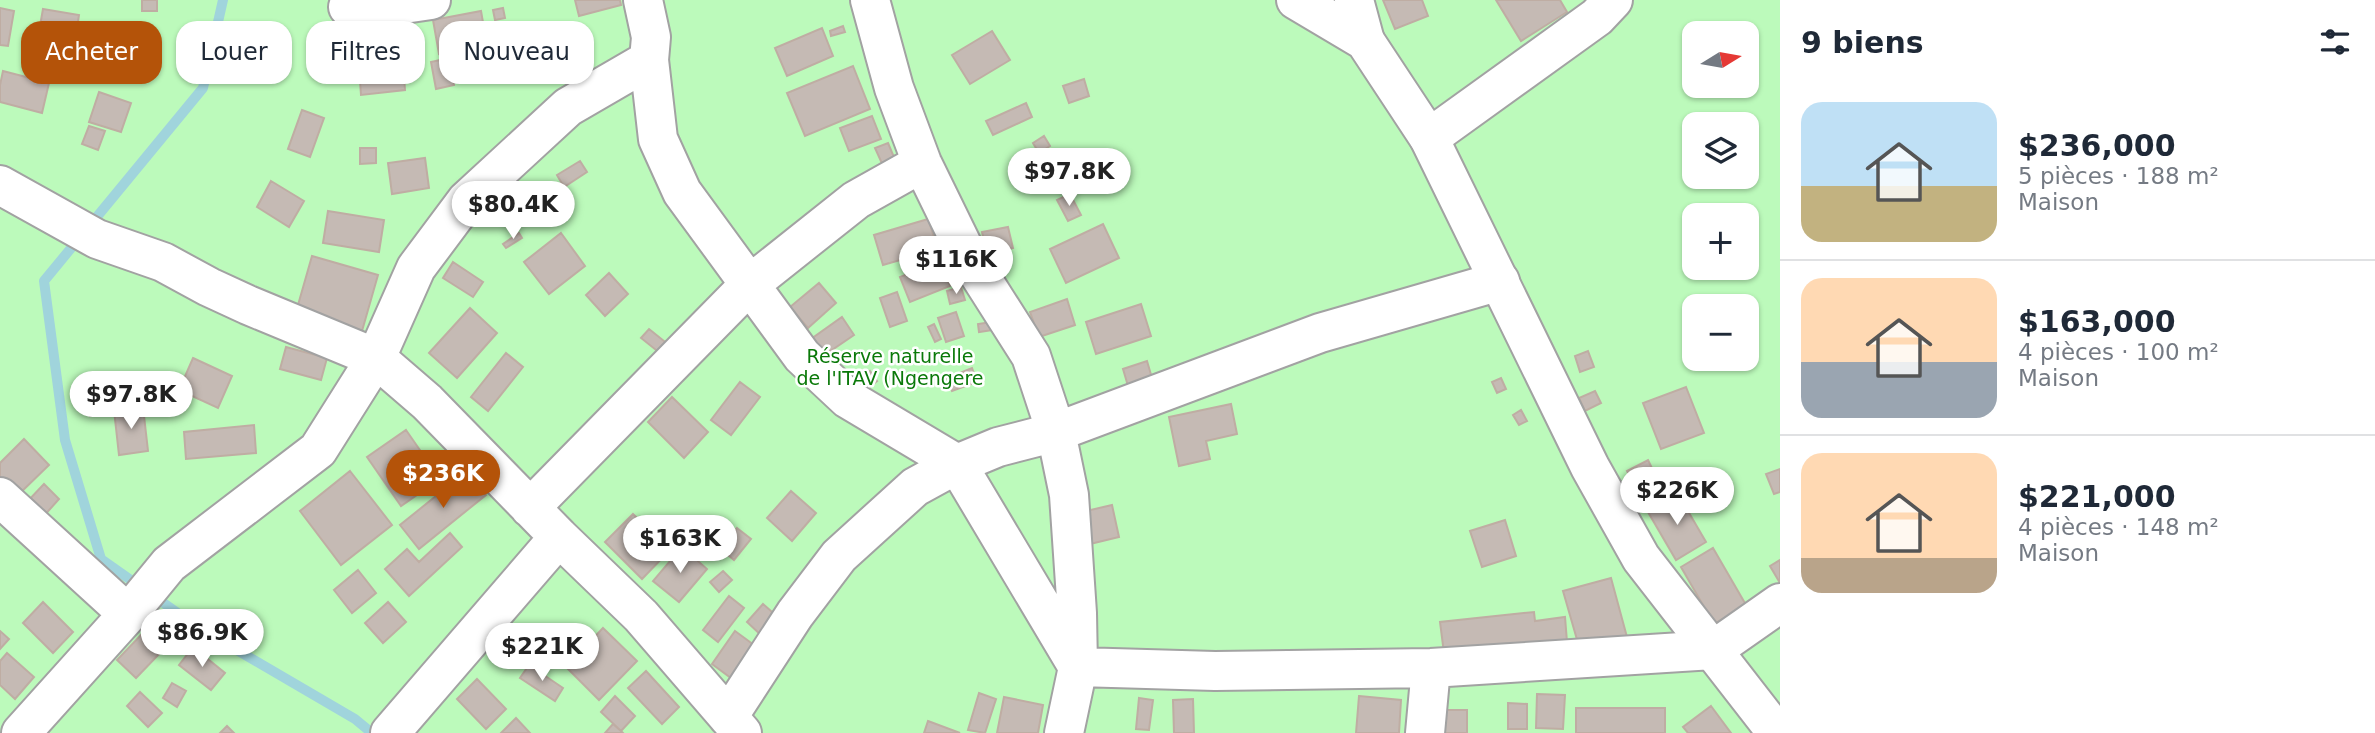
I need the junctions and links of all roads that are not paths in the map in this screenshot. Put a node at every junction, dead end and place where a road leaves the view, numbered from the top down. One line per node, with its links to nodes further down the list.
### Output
1 (431, 0): 7 (street)
2 (643, 0): 9 (street)
3 (870, 0): 11 (street)
4 (1296, 0): 8 (street)
5 (1354, 0): 8 (street)
6 (1613, 0): 10 (street)
7 (348, 7)
8 (1365, 41): 10 (street)
9 (649, 60): 14 (street); 15 (street)
10 (1429, 138): 13 (street)
11 (922, 163): 14 (street); 16 (street)
12 (0, 185): 15 (street)
13 (1500, 281): 16 (street); 23 (street)
14 (749, 285): 17 (street); 19 (street)
15 (376, 358): 19 (street); 21 (street)
16 (1056, 432): 17 (street); 24 (street)
17 (957, 464): 24 (street); 26 (street)
18 (0, 497): 21 (street)
19 (530, 508): 20 (street)
20 (559, 537): 26 (street); 27 (street)
21 (148, 589): 28 (street)
22 (1780, 603): 23 (street)
23 (1713, 650): 25 (street); 31 (street)
24 (1078, 667): 25 (street); 29 (street)
25 (1431, 668): 30 (street)
26 (735, 725)
27 (394, 729)
28 (21, 733)
29 (1064, 733)
30 (1425, 733)
31 (1777, 733)

